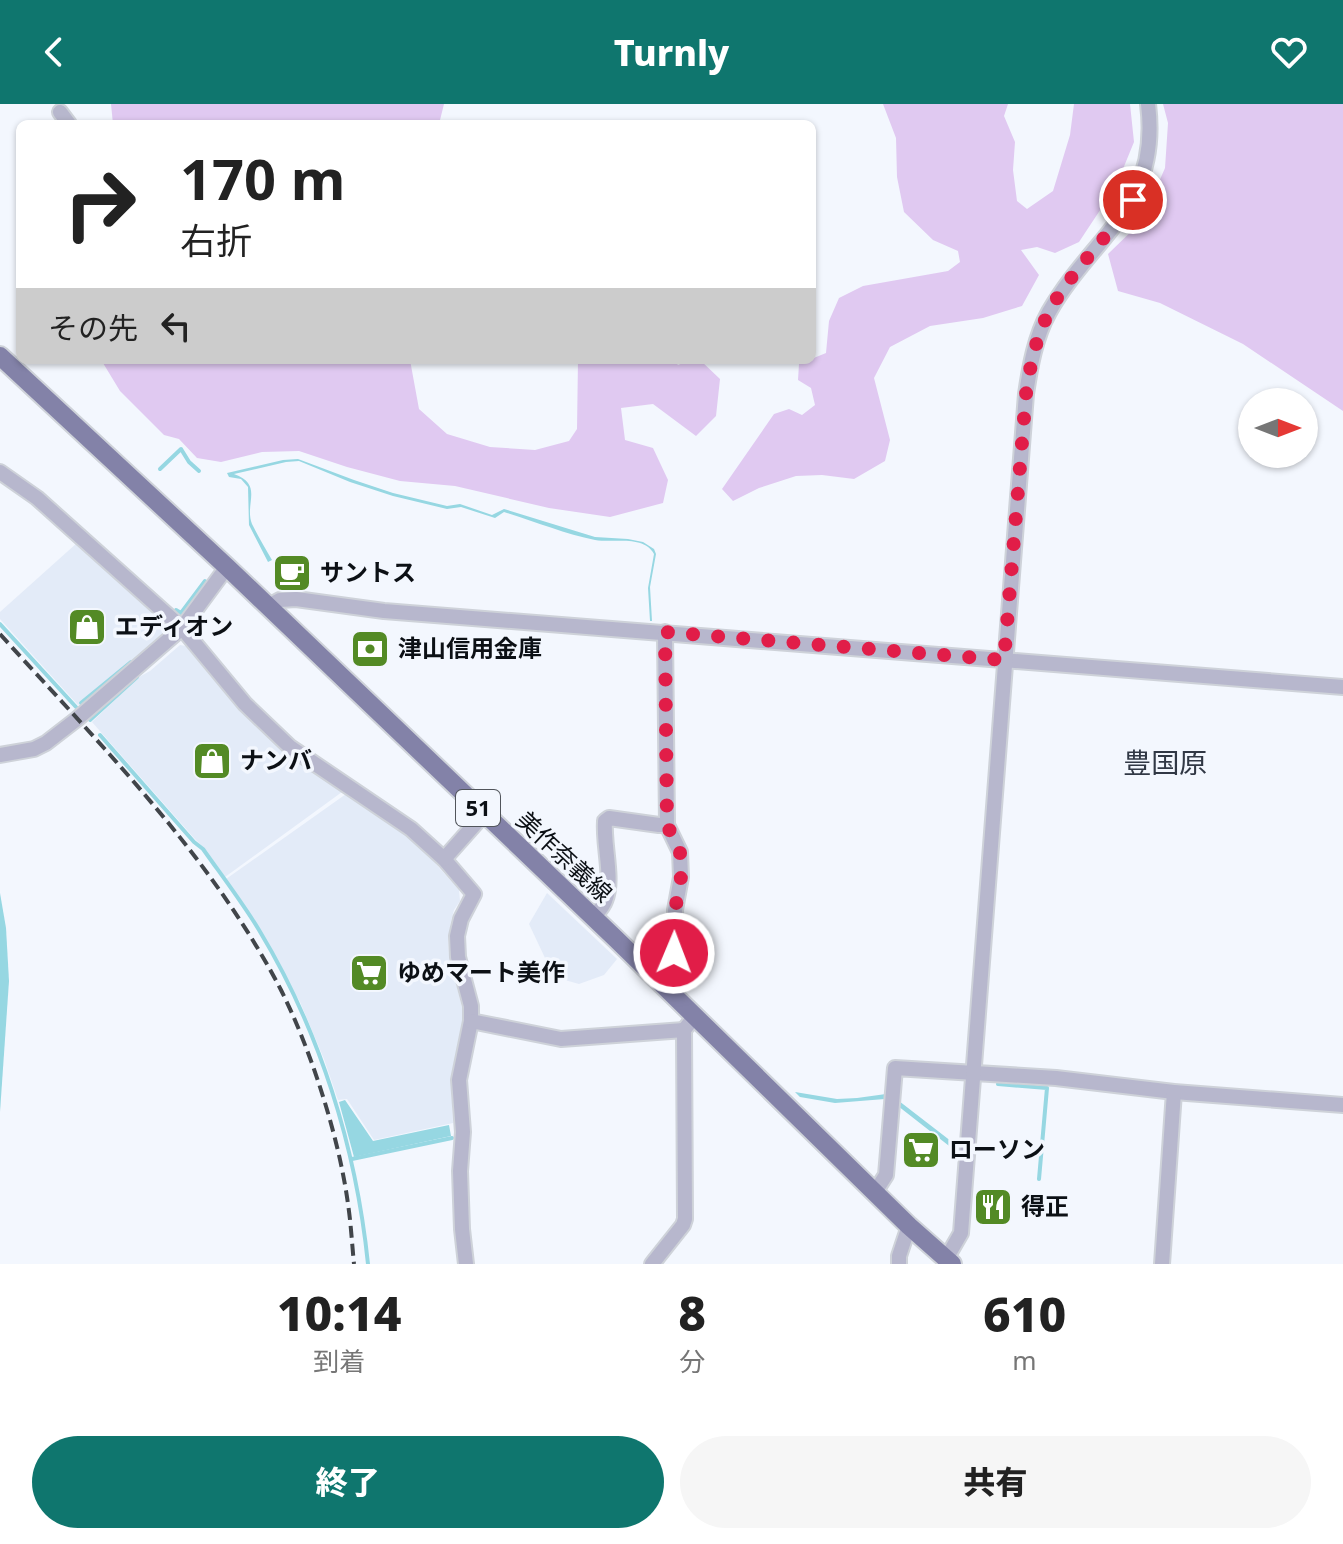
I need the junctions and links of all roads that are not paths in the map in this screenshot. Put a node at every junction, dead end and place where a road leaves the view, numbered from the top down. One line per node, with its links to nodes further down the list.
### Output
1 (1148, 104): 9 (street)
2 (0, 356): 3 (main road, 美作奈義線 / 51)
3 (20, 366): 5 (main road, 美作奈義線 / 51)
4 (0, 472): 7 (street)
5 (227, 567): 6 (main road, 美作奈義線 / 51); 7 (street)
6 (269, 606): 8 (street); 12 (main road, 美作奈義線 / 51)
7 (182, 628): 11 (street); 14 (street)
8 (665, 632): 9 (street); 13 (street)
9 (1004, 660): 10 (street); 19 (street)
10 (1343, 687)
11 (0, 755)
12 (484, 814): 14 (street); 15 (main road, 美作奈義線 / 51)
13 (667, 825): 15 (street); 16 (street)
14 (444, 859): 17 (street)
15 (593, 918): 16 (main road, 美作奈義線 / 51)
16 (658, 980): 18 (main road, 美作奈義線 / 51)
17 (471, 1021): 18 (street); 25 (street)
18 (690, 1023): 22 (main road, 美作奈義線 / 51); 26 (street)
19 (973, 1073): 20 (street); 22 (street); 24 (street)
20 (1174, 1092): 21 (street); 28 (street)
21 (1343, 1105)
22 (875, 1192): 23 (main road, 美作奈義線 / 51)
23 (909, 1226): 24 (main road, 美作奈義線 / 51); 27 (street)
24 (949, 1262)
25 (466, 1264)
26 (652, 1264)
27 (899, 1264)
28 (1162, 1264)

